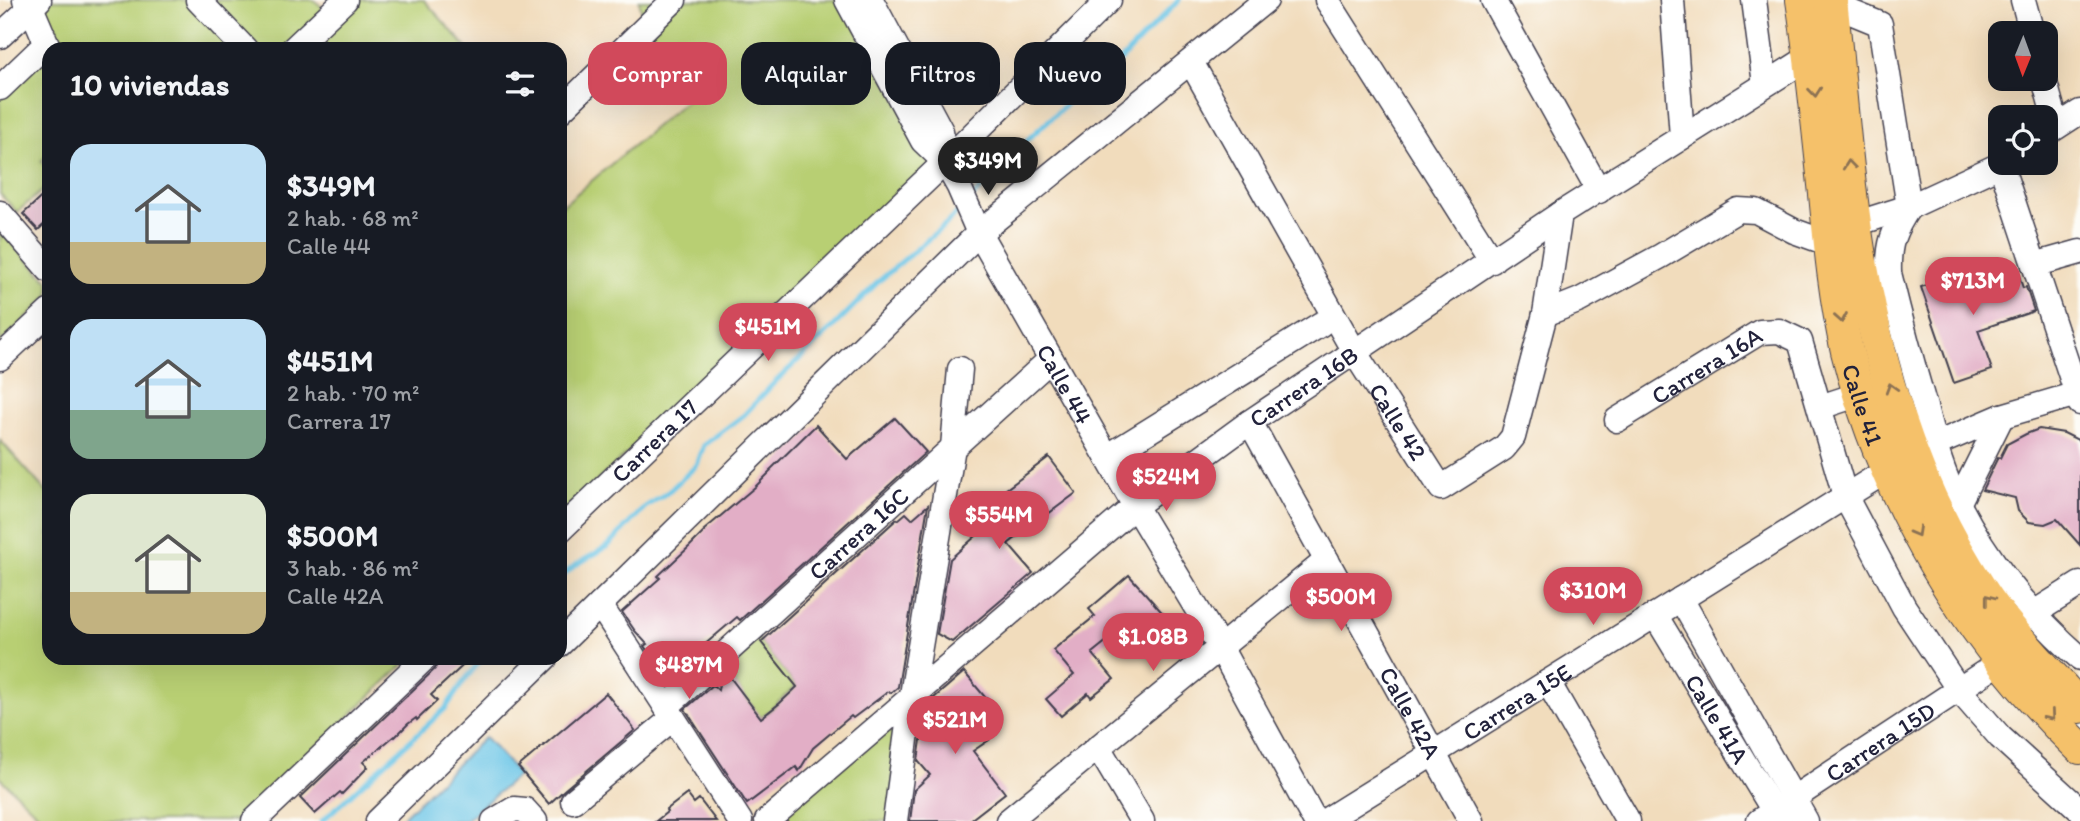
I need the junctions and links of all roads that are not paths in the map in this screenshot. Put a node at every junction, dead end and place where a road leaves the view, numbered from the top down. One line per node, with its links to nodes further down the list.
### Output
1 (198, 0): 19 (street)
2 (345, 0): 20 (street)
3 (847, 0): 24 (street)
4 (871, 0): 21 (street)
5 (1109, 0): 33 (street, Carrera 17)
6 (1266, 0): 25 (street)
7 (1327, 0): 44 (street)
8 (1493, 0): 36 (street)
9 (1672, 0): 32 (street)
10 (1754, 0): 26 (street)
11 (1821, 1): 15 (street); 23 (main road, Calle 41); 40 (main road, Calle 41, one-way to 11)
12 (31, 2): 17 (street); 18 (street)
13 (2028, 2): 16 (street)
14 (658, 5): 28 (street)
15 (1877, 12): 37 (street)
16 (2030, 21)
17 (0, 37)
18 (46, 42)
19 (238, 42)
20 (300, 42)
21 (889, 42)
22 (42, 52): 27 (street)
23 (1811, 56): 26 (street, Carrera 16B); 42 (main road, Calle 41, one-way to 42)
24 (885, 58)
25 (1191, 62): 41 (street); 50 (street, Calle 42)
26 (1765, 84): 32 (street, Carrera 16B)
27 (0, 88)
28 (567, 103)
29 (916, 105): 33 (street, Calle 44)
30 (2080, 112): 31 (street)
31 (2058, 126)
32 (1682, 137): 36 (street, Carrera 16B)
33 (945, 162): 41 (street, Calle 44); 69 (street, Carrera 17)
34 (1988, 170): 37 (street)
35 (2005, 175): 46 (street)
36 (1599, 191): 39 (street, Carrera 16B)
37 (1909, 207): 40 (street); 61 (street)
38 (0, 214): 45 (street)
39 (1560, 214): 44 (street, Carrera 16B); 47 (street)
40 (1855, 224): 61 (main road, Calle 41, one-way to 40)
41 (977, 229): 52 (street, Calle 44); 73 (street)
42 (1830, 244): 47 (street); 54 (main road, Calle 41, one-way to 54)
43 (2080, 252): 46 (street)
44 (1492, 261): 50 (street, Carrera 16B)
45 (42, 262)
46 (2034, 265): 55 (street)
47 (1545, 314): 50 (street, Calle 42)
48 (42, 319): 51 (street)
49 (1321, 324): 62 (street)
50 (1355, 353): 59 (street, Carrera 16B)
51 (0, 358)
52 (1051, 359): 60 (street, Carrera 16C); 62 (street, Calle 44)
53 (960, 369): 60 (street)
54 (1860, 394): 56 (street); 63 (main road, Calle 41)
55 (2079, 397): 57 (street)
56 (1820, 407): 58 (street, Carrera 16A); 65 (street)
57 (2003, 416): 61 (street); 66 (street)
58 (1617, 419)
59 (1250, 422): 67 (street, Carrera 16B); 70 (street, Calle 42A)
60 (953, 447): 64 (street, Carrera 16C); 68 (street)
61 (1924, 449): 66 (street); 75 (main road, Calle 41, one-way to 61)
62 (1107, 457): 67 (street, Calle 44)
63 (1886, 471): 65 (street, Carrera 15E); 79 (main road, Calle 41, one-way to 79)
64 (919, 479): 68 (street); 86 (street, Carrera 16C)
65 (1845, 496): 72 (street, Carrera 15E); 83 (street)
66 (1958, 502): 75 (street)
67 (1135, 506): 77 (street, Calle 44); 84 (street, Carrera 16B)
68 (943, 507): 84 (street)
69 (567, 523)
70 (1327, 560): 77 (street); 89 (street, Calle 42A)
71 (2080, 584): 75 (street)
72 (1681, 599): 74 (street, Carrera 15E); 92 (street)
73 (600, 605): 76 (street); 86 (street)
74 (1655, 615): 82 (street, Carrera 15E); 92 (street, Calle 41A)
75 (2022, 620): 78 (street); 85 (main road, Calle 41)
76 (567, 636)
77 (1220, 647): 87 (street); 102 (street, Calle 44)
78 (2080, 659)
79 (2002, 661): 83 (street, Carrera 15D); 88 (main road, Calle 41, one-way to 88)
80 (418, 665): 93 (street)
81 (538, 665): 94 (street)
82 (1548, 682): 89 (street, Carrera 15E); 105 (street)
83 (1959, 690): 91 (street); 92 (street, Carrera 15D)
84 (912, 695): 98 (street, Carrera 16B); 99 (street)
85 (2080, 707)
86 (669, 712): 90 (street, Carrera 16C); 97 (street)
87 (1098, 747): 100 (street); 101 (street)
88 (2080, 748)
89 (1433, 754): 103 (street, Carrera 15E); 104 (street, Calle 42A)
90 (573, 801)
91 (2080, 810)
92 (1776, 813): 106 (street)
93 (254, 821)
94 (378, 821)
95 (494, 821): 96 (street)
96 (536, 821)
97 (740, 821)
98 (767, 821)
99 (895, 821)
100 (1008, 821)
101 (1142, 821)
102 (1315, 821)
103 (1325, 821)
104 (1472, 821)
105 (1628, 821)
106 (1806, 821)

